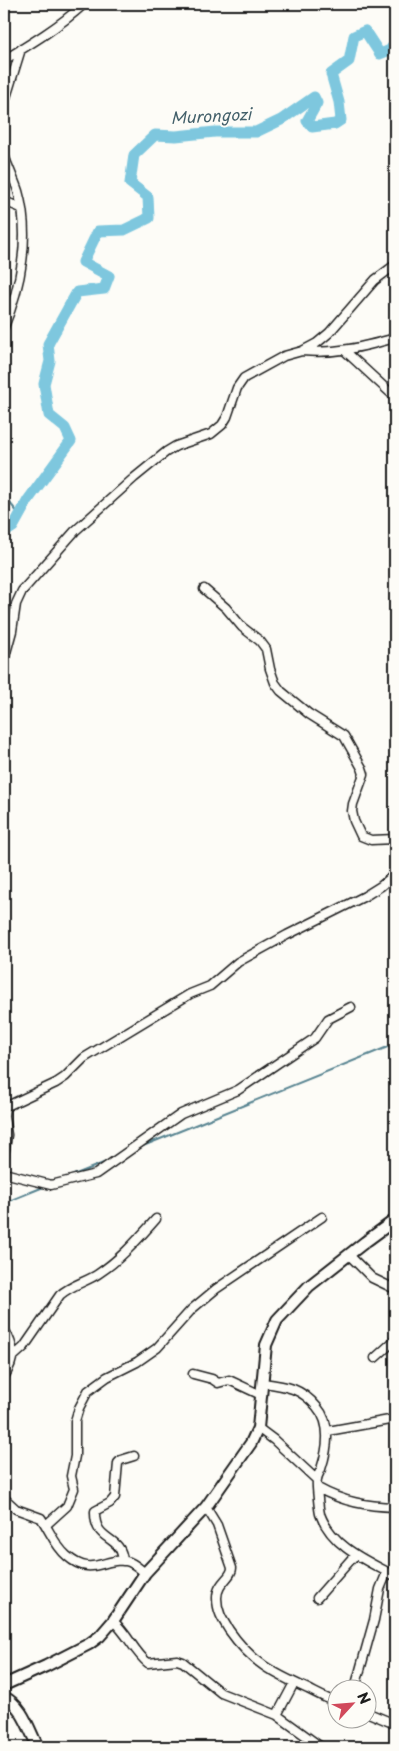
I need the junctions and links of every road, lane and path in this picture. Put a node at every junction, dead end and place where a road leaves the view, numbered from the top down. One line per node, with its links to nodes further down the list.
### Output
1 (84, 4): 2 (street)
2 (21, 49): 3 (street); 4 (street)
3 (4, 60)
4 (4, 104)
5 (4, 155): 7 (street)
6 (4, 201): 7 (street)
7 (21, 208): 10 (street)
8 (395, 265): 14 (street)
9 (4, 297): 10 (street)
10 (12, 303): 11 (street)
11 (4, 327)
12 (395, 338): 13 (street)
13 (344, 350): 14 (street); 15 (street)
14 (302, 351): 17 (street)
15 (395, 397)
16 (204, 589): 18 (street)
17 (4, 660)
18 (395, 839)
19 (395, 874): 21 (street)
20 (351, 1007): 23 (street)
21 (4, 1116): 22 (street)
22 (4, 1156)
23 (4, 1173)
24 (322, 1216): 46 (street)
25 (156, 1219): 31 (street)
26 (395, 1220): 27 (street)
27 (349, 1254): 28 (street); 35 (street)
28 (395, 1289)
29 (4, 1329): 31 (street)
30 (395, 1340): 32 (street)
31 (14, 1356): 34 (street)
32 (375, 1358)
33 (193, 1374): 36 (street)
34 (4, 1377)
35 (263, 1383): 36 (street); 39 (street)
36 (261, 1395): 38 (street)
37 (395, 1419): 39 (street)
38 (258, 1428): 41 (street); 44 (street)
39 (328, 1431): 41 (street)
40 (134, 1456): 48 (street)
41 (317, 1480): 42 (street)
42 (318, 1488): 45 (street); 47 (street)
43 (4, 1498): 46 (street)
44 (206, 1507): 50 (street); 55 (street)
45 (395, 1507)
46 (46, 1524): 48 (street)
47 (355, 1555): 49 (street); 52 (street)
48 (123, 1561): 50 (street)
49 (387, 1572): 51 (street); 54 (street)
50 (145, 1573): 53 (street)
51 (395, 1576)
52 (317, 1598)
53 (113, 1622): 56 (street); 59 (street)
54 (359, 1678)
55 (294, 1683): 58 (street); 59 (street)
56 (4, 1684)
57 (4, 1697): 62 (street)
58 (326, 1697)
59 (277, 1715): 63 (street)
60 (376, 1716): 61 (street)
61 (395, 1724)
62 (38, 1747)
63 (321, 1747)

